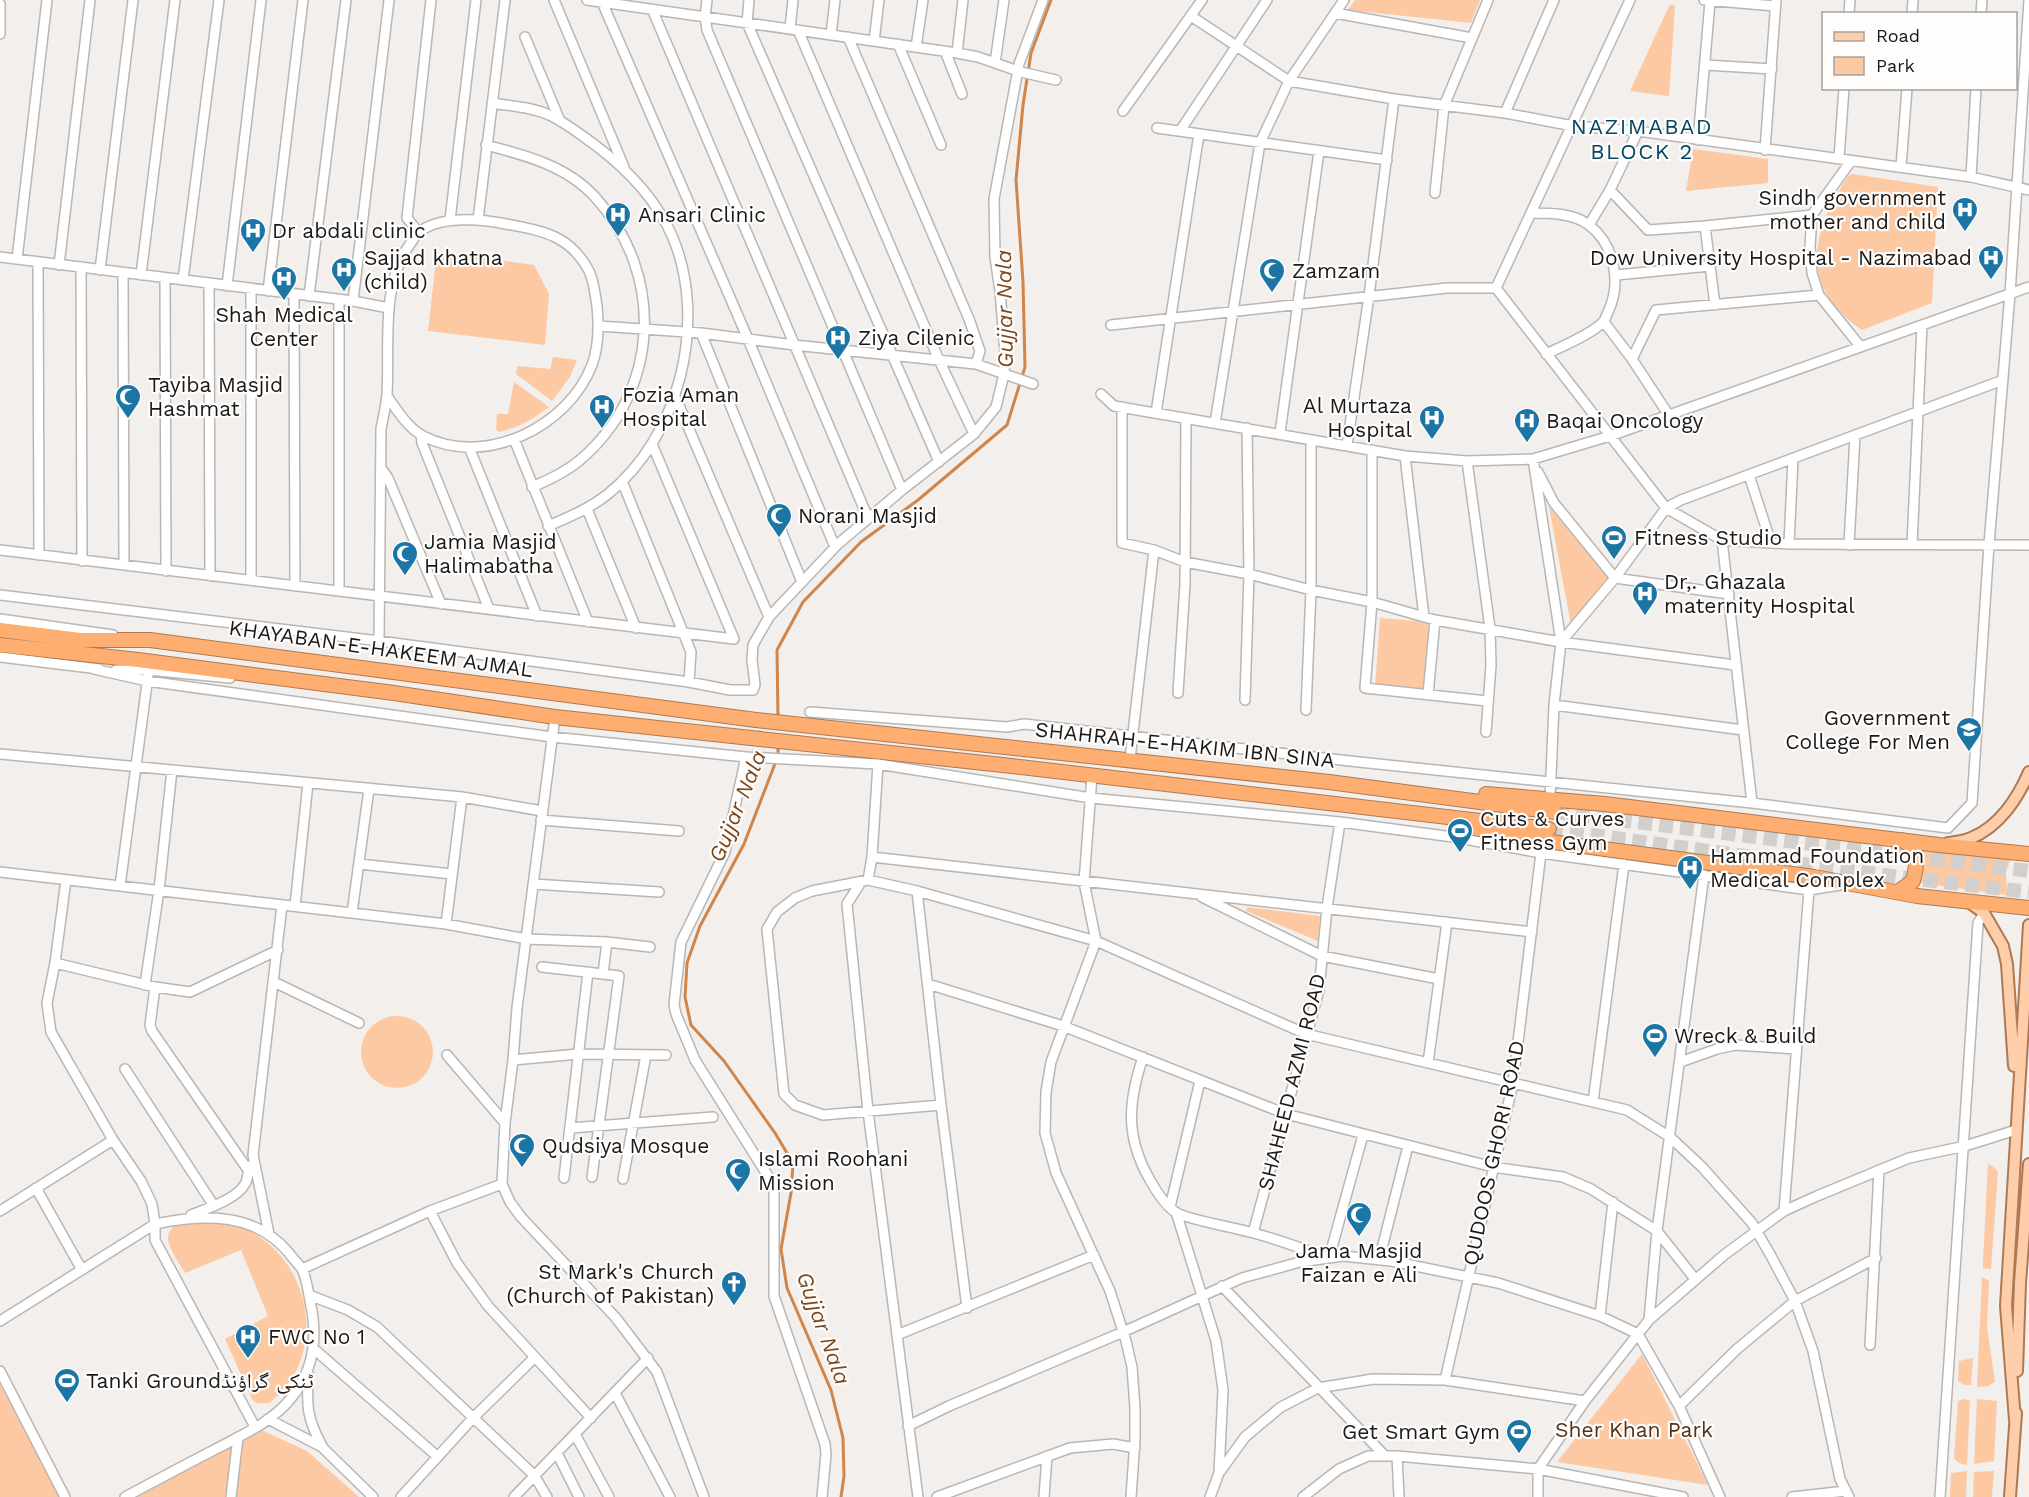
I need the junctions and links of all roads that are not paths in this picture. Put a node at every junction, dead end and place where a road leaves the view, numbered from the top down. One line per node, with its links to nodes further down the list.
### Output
1 (47, 0): 100 (street)
2 (90, 0): 102 (street)
3 (133, 0): 105 (street)
4 (175, 0): 107 (street)
5 (219, 0): 110 (street)
6 (261, 0): 112 (street)
7 (303, 0): 116 (street)
8 (346, 0): 120 (street)
9 (389, 0): 123 (street)
10 (432, 0): 98 (street)
11 (476, 0): 94 (street)
12 (505, 0): 66 (street)
13 (555, 0): 86 (street)
14 (587, 0): 33 (street)
15 (665, 0): 38 (street)
16 (707, 0): 41 (street)
17 (749, 0): 42 (street)
18 (793, 0): 43 (street)
19 (835, 0): 45 (street)
20 (879, 0): 49 (street)
21 (923, 0): 51 (street)
22 (963, 0): 54 (street)
23 (1004, 0): 55 (street)
24 (1043, 0): 58 (street)
25 (1202, 0): 40 (street)
26 (1267, 0): 52 (street)
27 (1344, 0): 39 (street)
28 (1488, 0): 48 (street)
29 (1554, 0): 69 (street)
30 (1630, 0): 71 (street)
31 (2029, 0): 88 (street)
32 (1707, 1): 35 (street); 56 (street)
33 (602, 2): 34 (street); 136 (street)
34 (623, 2): 37 (street)
35 (1776, 3): 57 (street)
36 (0, 4): 44 (street)
37 (652, 9): 38 (street); 137 (street)
38 (663, 11): 41 (street)
39 (1335, 13): 48 (street); 60 (street)
40 (1191, 16): 52 (street); 68 (street)
41 (705, 17): 42 (street); 139 (street)
42 (747, 23): 43 (street); 141 (street)
43 (794, 30): 45 (street); 143 (street)
44 (0, 34)
45 (831, 35): 47 (street)
46 (525, 37): 70 (street)
47 (848, 37): 49 (street); 144 (street)
48 (1472, 38): 67 (street)
49 (874, 41): 50 (street)
50 (898, 44): 51 (street); 79 (street)
51 (916, 47): 53 (street)
52 (1235, 47): 60 (street); 73 (street)
53 (945, 51): 54 (street); 64 (street)
54 (957, 53): 55 (street)
55 (995, 63): 58 (street)
56 (1706, 65): 57 (street); 76 (street)
57 (1772, 69): 80 (street)
58 (1019, 72): 59 (street); 145 (street)
59 (1056, 80)
60 (1289, 81): 65 (street); 77 (street)
61 (1844, 90): 82 (street)
62 (1907, 90): 85 (street)
63 (1976, 90): 87 (street)
64 (962, 94)
65 (1394, 99): 67 (street); 83 (street)
66 (492, 103): 70 (street); 78 (street)
67 (1444, 106): 69 (street); 91 (street)
68 (1123, 111)
69 (1505, 113): 71 (street)
70 (560, 122): 86 (street)
71 (1573, 126): 74 (street); 92 (street)
72 (1157, 128): 73 (street)
73 (1180, 131): 75 (street)
74 (1638, 131): 76 (street); 89 (street)
75 (1199, 134): 77 (street); 128 (street)
76 (1698, 140): 80 (street)
77 (1260, 143): 81 (street); 127 (street)
78 (486, 145): 95 (street); 133 (street)
79 (941, 145)
80 (1765, 150): 82 (street)
81 (1318, 151): 83 (street); 124 (street)
82 (1839, 158): 84 (street)
83 (1387, 160): 121 (street)
84 (1851, 160): 85 (street); 93 (street)
85 (1901, 167): 87 (street)
86 (627, 172): 134 (street)
87 (1971, 177): 88 (street)
88 (2015, 188): 90 (street); 118 (street)
89 (1610, 190): 96 (street); 97 (street)
90 (2029, 190)
91 (1435, 193)
92 (1531, 213): 96 (street); 115 (street)
93 (1812, 215): 97 (street); 119 (street)
94 (450, 220): 95 (street); 98 (street)
95 (478, 220): 132 (street)
96 (1589, 225): 108 (street)
97 (1706, 226): 103 (street)
98 (418, 233): 126 (street)
99 (0, 257): 100 (street)
100 (17, 259): 101 (street)
101 (38, 262): 102 (street); 193 (street)
102 (59, 265): 104 (street)
103 (1710, 266): 108 (street); 125 (street)
104 (81, 267): 105 (street); 194 (street)
105 (100, 270): 106 (street)
106 (123, 273): 107 (street); 196 (street)
107 (141, 275): 109 (street)
108 (1616, 275): 129 (street)
109 (165, 278): 110 (street); 197 (street)
110 (183, 280): 111 (street)
111 (209, 283): 112 (street); 199 (street)
112 (227, 286): 114 (street)
113 (2029, 287): 118 (street)
114 (250, 288): 116 (street); 201 (street)
115 (1496, 288): 121 (street); 140 (street)
116 (268, 291): 117 (street)
117 (294, 294): 120 (street); 203 (street)
118 (2010, 294): 131 (street); 146 (street)
119 (1819, 295): 125 (street); 138 (street)
120 (309, 296): 122 (street)
121 (1369, 296): 124 (street); 166 (street)
122 (339, 300): 123 (street); 205 (street)
123 (353, 301): 126 (street)
124 (1297, 304): 127 (street); 158 (street)
125 (1715, 305): 142 (street)
126 (389, 308): 149 (street)
127 (1234, 312): 128 (street); 156 (street)
128 (1170, 320): 130 (street); 152 (street)
129 (1604, 322): 140 (street); 142 (street)
130 (1111, 325)
131 (1922, 325): 138 (street); 153 (street)
132 (599, 326): 133 (street); 163 (street)
133 (646, 328): 134 (street); 177 (street)
134 (686, 332): 135 (street); 150 (street)
135 (701, 333): 136 (street); 202 (street)
136 (748, 339): 137 (street); 190 (street)
137 (794, 345): 139 (street); 181 (street)
138 (1860, 346): 154 (street)
139 (844, 351): 141 (street); 178 (street)
140 (1546, 354): 161 (street)
141 (892, 356): 143 (street); 173 (street)
142 (1632, 359): 154 (street)
143 (939, 360): 144 (street); 159 (street)
144 (976, 364): 145 (street)
145 (1007, 376): 147 (street); 159 (street)
146 (2003, 380): 153 (street); 187 (street)
147 (1033, 384)
148 (1101, 394): 151 (street)
149 (387, 396): 160 (street); 174 (street)
150 (675, 396): 165 (street); 214 (street)
151 (1122, 407): 152 (street); 192 (street)
152 (1156, 413): 155 (street)
153 (1918, 413): 162 (street); 188 (street)
154 (1668, 414): 161 (street)
155 (1186, 418): 156 (street); 195 (street)
156 (1215, 423): 157 (street)
157 (1247, 428): 158 (street); 198 (street)
158 (1280, 433): 164 (street)
159 (974, 434): 173 (street)
160 (421, 435): 167 (street); 211 (street)
161 (1610, 436): 170 (street); 179 (street)
162 (1856, 436): 171 (street); 186 (street)
163 (514, 439): 167 (street); 177 (street)
164 (1311, 440): 166 (street); 204 (street)
165 (652, 444): 176 (street); 221 (street)
166 (1347, 445): 168 (street)
167 (469, 447): 212 (street)
168 (1372, 450): 169 (street); 209 (street)
169 (1405, 456): 172 (street); 213 (street)
170 (1533, 459): 172 (street); 200 (street); 224 (street)
171 (1793, 459): 175 (street); 185 (street)
172 (1467, 461): 219 (street)
173 (939, 462): 178 (street)
174 (381, 468): 208 (street); 210 (street)
175 (1749, 475): 179 (street); 184 (street)
176 (622, 481): 180 (street); 221 (street)
177 (532, 487): 182 (street)
178 (902, 490): 181 (street)
179 (1666, 508): 183 (street); 200 (street)
180 (587, 509): 182 (street); 218 (street)
181 (868, 518): 190 (street)
182 (548, 526): 217 (street)
183 (1722, 540): 184 (street); 206 (street)
184 (1771, 543): 185 (street)
185 (1790, 544): 186 (street)
186 (1849, 544): 188 (street)
187 (1989, 544): 188 (street); 189 (street); 259 (street)
188 (1912, 545)
189 (2029, 545)
190 (835, 547): 202 (street)
191 (0, 550): 193 (street)
192 (1154, 550): 195 (street); 243 (street)
193 (39, 555): 194 (street)
194 (82, 561): 196 (street)
195 (1185, 562): 198 (street); 233 (street)
196 (124, 565): 197 (street)
197 (166, 571): 199 (street)
198 (1249, 574): 204 (street); 235 (street)
199 (210, 576): 201 (street)
200 (1616, 578): 206 (street); 224 (street)
201 (251, 580): 203 (street)
202 (802, 582): 214 (street)
203 (295, 586): 205 (street)
204 (1311, 590): 209 (street); 238 (street)
205 (339, 591): 208 (street)
206 (1729, 594): 227 (street)
207 (0, 595): 223 (street)
208 (380, 596): 210 (street); 223 (street)
209 (1372, 602): 213 (street); 234 (street)
210 (441, 604): 211 (street)
211 (489, 609): 212 (street)
212 (537, 615): 217 (street)
213 (1424, 616): 216 (street)
214 (769, 617): 232 (street)
215 (0, 619): 222 (street)
216 (1435, 620): 219 (street); 234 (street)
217 (588, 622): 218 (street)
218 (636, 628): 221 (street)
219 (1490, 628): 224 (street); 236 (street)
220 (0, 630): 222 (highway, KHAYABAN-E-HAKEEM AJMAL)
221 (685, 634): 232 (street)
222 (150, 640): 240 (highway, KHAYABAN-E-HAKEEM AJMAL)
223 (379, 641): 232 (street)
224 (1561, 642): 227 (street); 237 (street)
225 (0, 645): 230 (highway, KHAYABAN-E-HAKEEM AJMAL)
226 (0, 657): 228 (street)
227 (1736, 665): 241 (street)
228 (94, 669): 229 (street); 231 (street)
229 (148, 670): 230 (street); 231 (street)
230 (287, 680): 239 (highway, KHAYABAN-E-HAKEEM AJMAL)
231 (147, 681): 245 (street); 250 (street)
232 (689, 682)
233 (1179, 693)
234 (1428, 695): 236 (street)
235 (1245, 700)
236 (1487, 701): 242 (street)
237 (1554, 705): 241 (street); 254 (street)
238 (1306, 710)
239 (555, 717): 244 (highway, KHAYABAN-E-HAKEEM AJMAL); 245 (street)
240 (810, 718): 243 (street); 248 (highway, SHAHRAH-E-HAKIM IBN SINA)
241 (1743, 730): 259 (street)
242 (1486, 732)
243 (1134, 735): 248 (street); 254 (street)
244 (748, 736): 253 (highway, SHAHRAH-E-HAKIM IBN SINA)
245 (552, 737): 247 (street); 262 (street)
246 (0, 754): 250 (street)
247 (746, 756): 249 (street); 430 (street)
248 (1130, 759): 260 (highway, SHAHRAH-E-HAKIM IBN SINA)
249 (878, 764): 258 (street); 271 (street)
250 (136, 767): 251 (street); 282 (street)
251 (172, 770): 255 (street); 283 (street)
252 (2029, 772): 267 (main road)
253 (1092, 776): 258 (street); 261 (highway, SHAHRAH-E-HAKIM IBN SINA)
254 (1550, 782): 259 (street); 260 (street)
255 (308, 783): 256 (street); 291 (street)
256 (369, 789): 257 (street); 272 (street)
257 (462, 797): 262 (street); 275 (street)
258 (1091, 798): 263 (street); 279 (street)
259 (1752, 803)
260 (1552, 805): 266 (highway, SHAHRAH-E-HAKIM IBN SINA)
261 (1389, 812): 264 (highway, SHAHRAH-E-HAKIM IBN SINA); 268 (highway)
262 (541, 815): 265 (street); 280 (street)
263 (1340, 822): 269 (street); 292 (street, SHAHEED AZMI ROAD)
264 (1549, 829)
265 (679, 831)
266 (1900, 839): 267 (highway, SHAHRAH-E-HAKIM IBN SINA); 287 (highway)
267 (1939, 845): 270 (highway, SHAHRAH-E-HAKIM IBN SINA)
268 (1587, 852): 269 (street); 273 (street); 281 (highway)
269 (1540, 853): 299 (street, QUDOOS GHORI ROAD)
270 (2029, 854)
271 (872, 857): 278 (street); 279 (street)
272 (359, 864): 275 (street); 294 (street)
273 (1624, 864): 276 (street); 332 (street)
274 (0, 872): 277 (street)
275 (452, 874): 297 (street)
276 (1704, 875): 284 (street); 327 (street)
277 (66, 880): 282 (street); 306 (street)
278 (865, 881): 285 (street); 335 (street); 335 (street)
279 (1084, 882): 288 (street); 301 (street)
280 (533, 884): 286 (street); 300 (street)
281 (1850, 884): 284 (street); 287 (highway)
282 (120, 886): 283 (street)
283 (159, 890): 290 (street); 314 (street)
284 (1809, 890): 319 (street)
285 (917, 891): 301 (street); 313 (street)
286 (659, 892)
287 (1898, 892): 289 (highway)
288 (1196, 894): 292 (street); 305 (street)
289 (1969, 902): 293 (highway); 295 (main road)
290 (282, 904): 291 (street); 304 (street)
291 (295, 906): 294 (street)
292 (1327, 908): 296 (street); 305 (street, SHAHEED AZMI ROAD)
293 (2029, 908)
294 (352, 913): 297 (street)
295 (1984, 913): 334 (main road); 347 (street)
296 (1447, 922): 299 (street); 311 (street)
297 (446, 924): 300 (street)
298 (2029, 925): 308 (main road)
299 (1532, 932): 331 (street, QUDOOS GHORI ROAD)
300 (527, 939): 302 (street); 326 (street)
301 (1096, 941): 317 (street); 318 (street)
302 (607, 942): 303 (street); 310 (street)
303 (650, 947)
304 (278, 950): 312 (street); 315 (street)
305 (1322, 956): 311 (street); 318 (street, SHAHEED AZMI ROAD)
306 (55, 963): 314 (street); 345 (street)
307 (542, 967): 309 (street)
308 (2028, 967): 334 (main road)
309 (588, 972): 310 (street); 320 (street)
310 (603, 974): 321 (street)
311 (1439, 979): 328 (street)
312 (274, 982): 316 (street); 348 (street)
313 (928, 984): 317 (street); 333 (street)
314 (145, 985): 315 (street)
315 (155, 987): 351 (street)
316 (359, 1023)
317 (1063, 1026): 325 (street); 370 (street)
318 (1306, 1034): 328 (street); 336 (street, SHAHEED AZMI ROAD)
319 (1796, 1049): 327 (street); 363 (street)
320 (578, 1054): 321 (street); 326 (street); 341 (street)
321 (609, 1054): 323 (street); 340 (street)
322 (447, 1055): 338 (street)
323 (646, 1055): 324 (street); 339 (street)
324 (666, 1055)
325 (1143, 1057): 330 (street); 360 (street)
326 (513, 1060): 338 (street)
327 (1680, 1062): 344 (street)
328 (1428, 1063): 331 (street)
329 (125, 1069): 359 (street)
330 (1200, 1081): 336 (street); 360 (street)
331 (1513, 1083): 332 (street); 350 (street, QUDOOS GHORI ROAD)
332 (1593, 1102): 344 (street)
333 (941, 1105): 335 (street); 382 (street)
334 (2017, 1106): 342 (main road)
335 (868, 1111): 388 (street)
336 (1286, 1114): 343 (street); 368 (street, SHAHEED AZMI ROAD)
337 (713, 1117): 339 (street)
338 (505, 1123): 356 (street)
339 (633, 1123): 340 (street); 355 (street)
340 (599, 1126): 341 (street); 353 (street)
341 (570, 1128): 354 (street)
342 (2016, 1130): 347 (street); 403 (main road)
343 (1363, 1135): 346 (street); 371 (street)
344 (1670, 1137): 366 (street); 367 (street)
345 (113, 1140): 357 (street); 365 (street)
346 (1408, 1146): 350 (street); 373 (street)
347 (1965, 1146): 352 (street); 442 (street)
348 (254, 1155): 351 (street); 369 (street)
349 (2029, 1164): 403 (main road)
350 (1492, 1167): 358 (street); 376 (street, QUDOOS GHORI ROAD)
351 (248, 1170): 359 (street)
352 (1879, 1170): 363 (street); 372 (street)
353 (592, 1177)
354 (564, 1178)
355 (623, 1179)
356 (502, 1185): 362 (street); 392 (street)
357 (36, 1188): 361 (street); 375 (street)
358 (1613, 1202): 366 (street); 384 (street)
359 (214, 1206): 364 (street)
360 (1173, 1209): 368 (street); 380 (street)
361 (0, 1211)
362 (430, 1211): 374 (street); 391 (street)
363 (1784, 1211): 367 (street)
364 (183, 1218): 365 (street); 369 (street)
365 (155, 1224): 375 (street); 405 (street)
366 (1657, 1231): 377 (street); 385 (street)
367 (1756, 1231): 377 (street); 381 (street)
368 (1254, 1233): 371 (street)
369 (269, 1234): 374 (street)
370 (1094, 1255): 382 (street); 386 (street)
371 (1329, 1258): 373 (street); 378 (street)
372 (1876, 1258): 381 (street); 389 (street)
373 (1379, 1260): 376 (street)
374 (302, 1269): 379 (street)
375 (82, 1270): 383 (street)
376 (1468, 1277): 384 (street); 395 (street, QUDOOS GHORI ROAD)
377 (1695, 1279): 385 (street)
378 (1222, 1286): 380 (street); 396 (street)
379 (309, 1295): 390 (street); 400 (street)
380 (1201, 1296): 386 (street); 416 (street)
381 (1795, 1301): 399 (street); 418 (street)
382 (967, 1308): 388 (street)
383 (2, 1316)
384 (1600, 1317): 387 (street)
385 (1649, 1320): 387 (street)
386 (1123, 1332): 404 (street); 409 (street)
387 (1638, 1334): 398 (street); 399 (street)
388 (897, 1335): 404 (street)
389 (1870, 1345)
390 (314, 1349): 393 (street); 414 (street)
391 (535, 1357): 400 (street); 401 (street)
392 (648, 1358): 397 (street); 429 (street)
393 (308, 1368): 402 (street); 408 (street)
394 (0, 1371): 419 (street)
395 (1445, 1380): 396 (street); 398 (street)
396 (1317, 1388): 412 (street); 416 (street)
397 (615, 1393): 401 (street); 428 (street)
398 (1585, 1401): 415 (street)
399 (1679, 1406): 440 (street)
400 (473, 1418): 414 (street); 417 (street)
401 (591, 1418): 406 (street)
402 (268, 1419): 405 (street); 408 (street)
403 (2015, 1420): 443 (main road)
404 (908, 1426): 431 (street)
405 (255, 1427): 407 (street)
406 (575, 1434): 410 (street); 427 (street)
407 (238, 1437): 420 (street); 421 (street)
408 (322, 1447): 422 (street)
409 (1134, 1448): 411 (street); 434 (street)
410 (556, 1453): 417 (street); 426 (street)
411 (1047, 1456): 432 (street); 433 (street)
412 (1385, 1456): 413 (street); 436 (street)
413 (1396, 1456): 415 (street); 437 (street)
414 (438, 1457): 423 (street)
415 (1538, 1469): 438 (street); 439 (street)
416 (1219, 1473): 435 (street)
417 (534, 1475): 424 (street); 425 (street)
418 (1847, 1494): 441 (street)
419 (65, 1497)
420 (125, 1497)
421 (231, 1497)
422 (373, 1497)
423 (401, 1497)
424 (514, 1497)
425 (546, 1497)
426 (579, 1497)
427 (609, 1497)
428 (670, 1497)
429 (704, 1497)
430 (822, 1497)
431 (918, 1497)
432 (937, 1497)
433 (1044, 1497)
434 (1131, 1497)
435 (1210, 1497)
436 (1303, 1497)
437 (1399, 1497)
438 (1538, 1497)
439 (1683, 1497)
440 (1720, 1497)
441 (1792, 1497)
442 (1940, 1497)
443 (2010, 1497)

